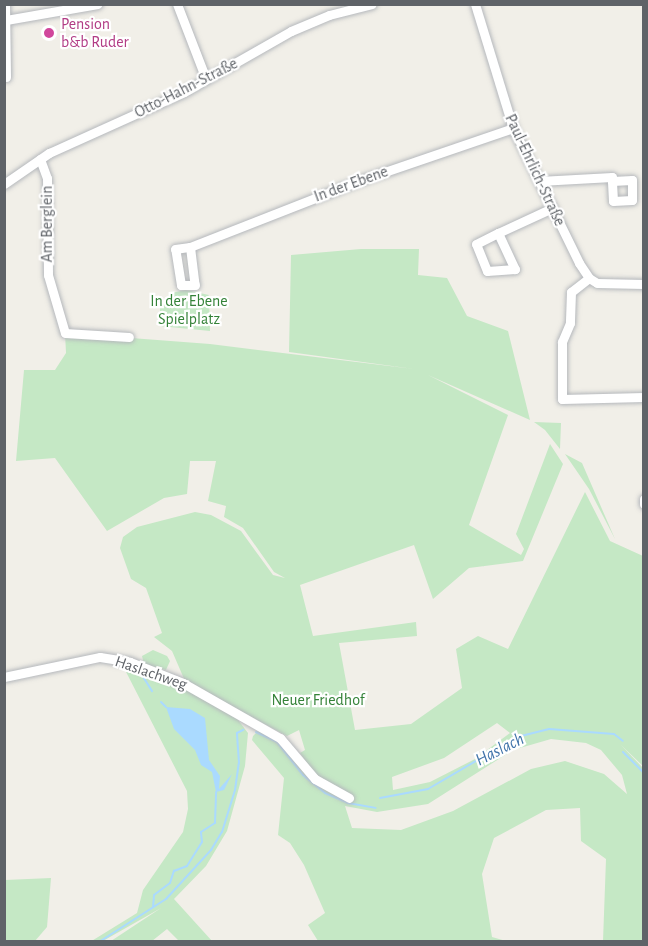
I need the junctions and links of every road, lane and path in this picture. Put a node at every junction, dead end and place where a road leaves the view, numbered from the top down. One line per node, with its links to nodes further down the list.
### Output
1 (4, 4): 6 (street)
2 (98, 4): 6 (street)
3 (177, 4): 8 (street)
4 (372, 4): 8 (street, Otto-Hahn-Straße)
5 (475, 4): 9 (street, Paul-Ehrlich-Straße)
6 (6, 20): 7 (street)
7 (6, 77)
8 (206, 79): 10 (street, Otto-Hahn-Straße)
9 (513, 128): 11 (street, Paul-Ehrlich-Straße); 16 (street, In der Ebene)
10 (40, 159): 13 (street, Otto-Hahn-Straße); 19 (street, Am Berglein)
11 (538, 181): 12 (street); 14 (street, Paul-Ehrlich-Straße)
12 (612, 181)
13 (4, 184)
14 (552, 208): 15 (street); 17 (street, Paul-Ehrlich-Straße)
15 (498, 233): 15 (street)
16 (190, 247)
17 (589, 278): 18 (street); 20 (street)
18 (644, 284)
19 (129, 337)
20 (644, 397)
21 (644, 499): 22 (street)
22 (644, 504)
23 (4, 677): 24 (street, Haslachweg)
24 (349, 798)

